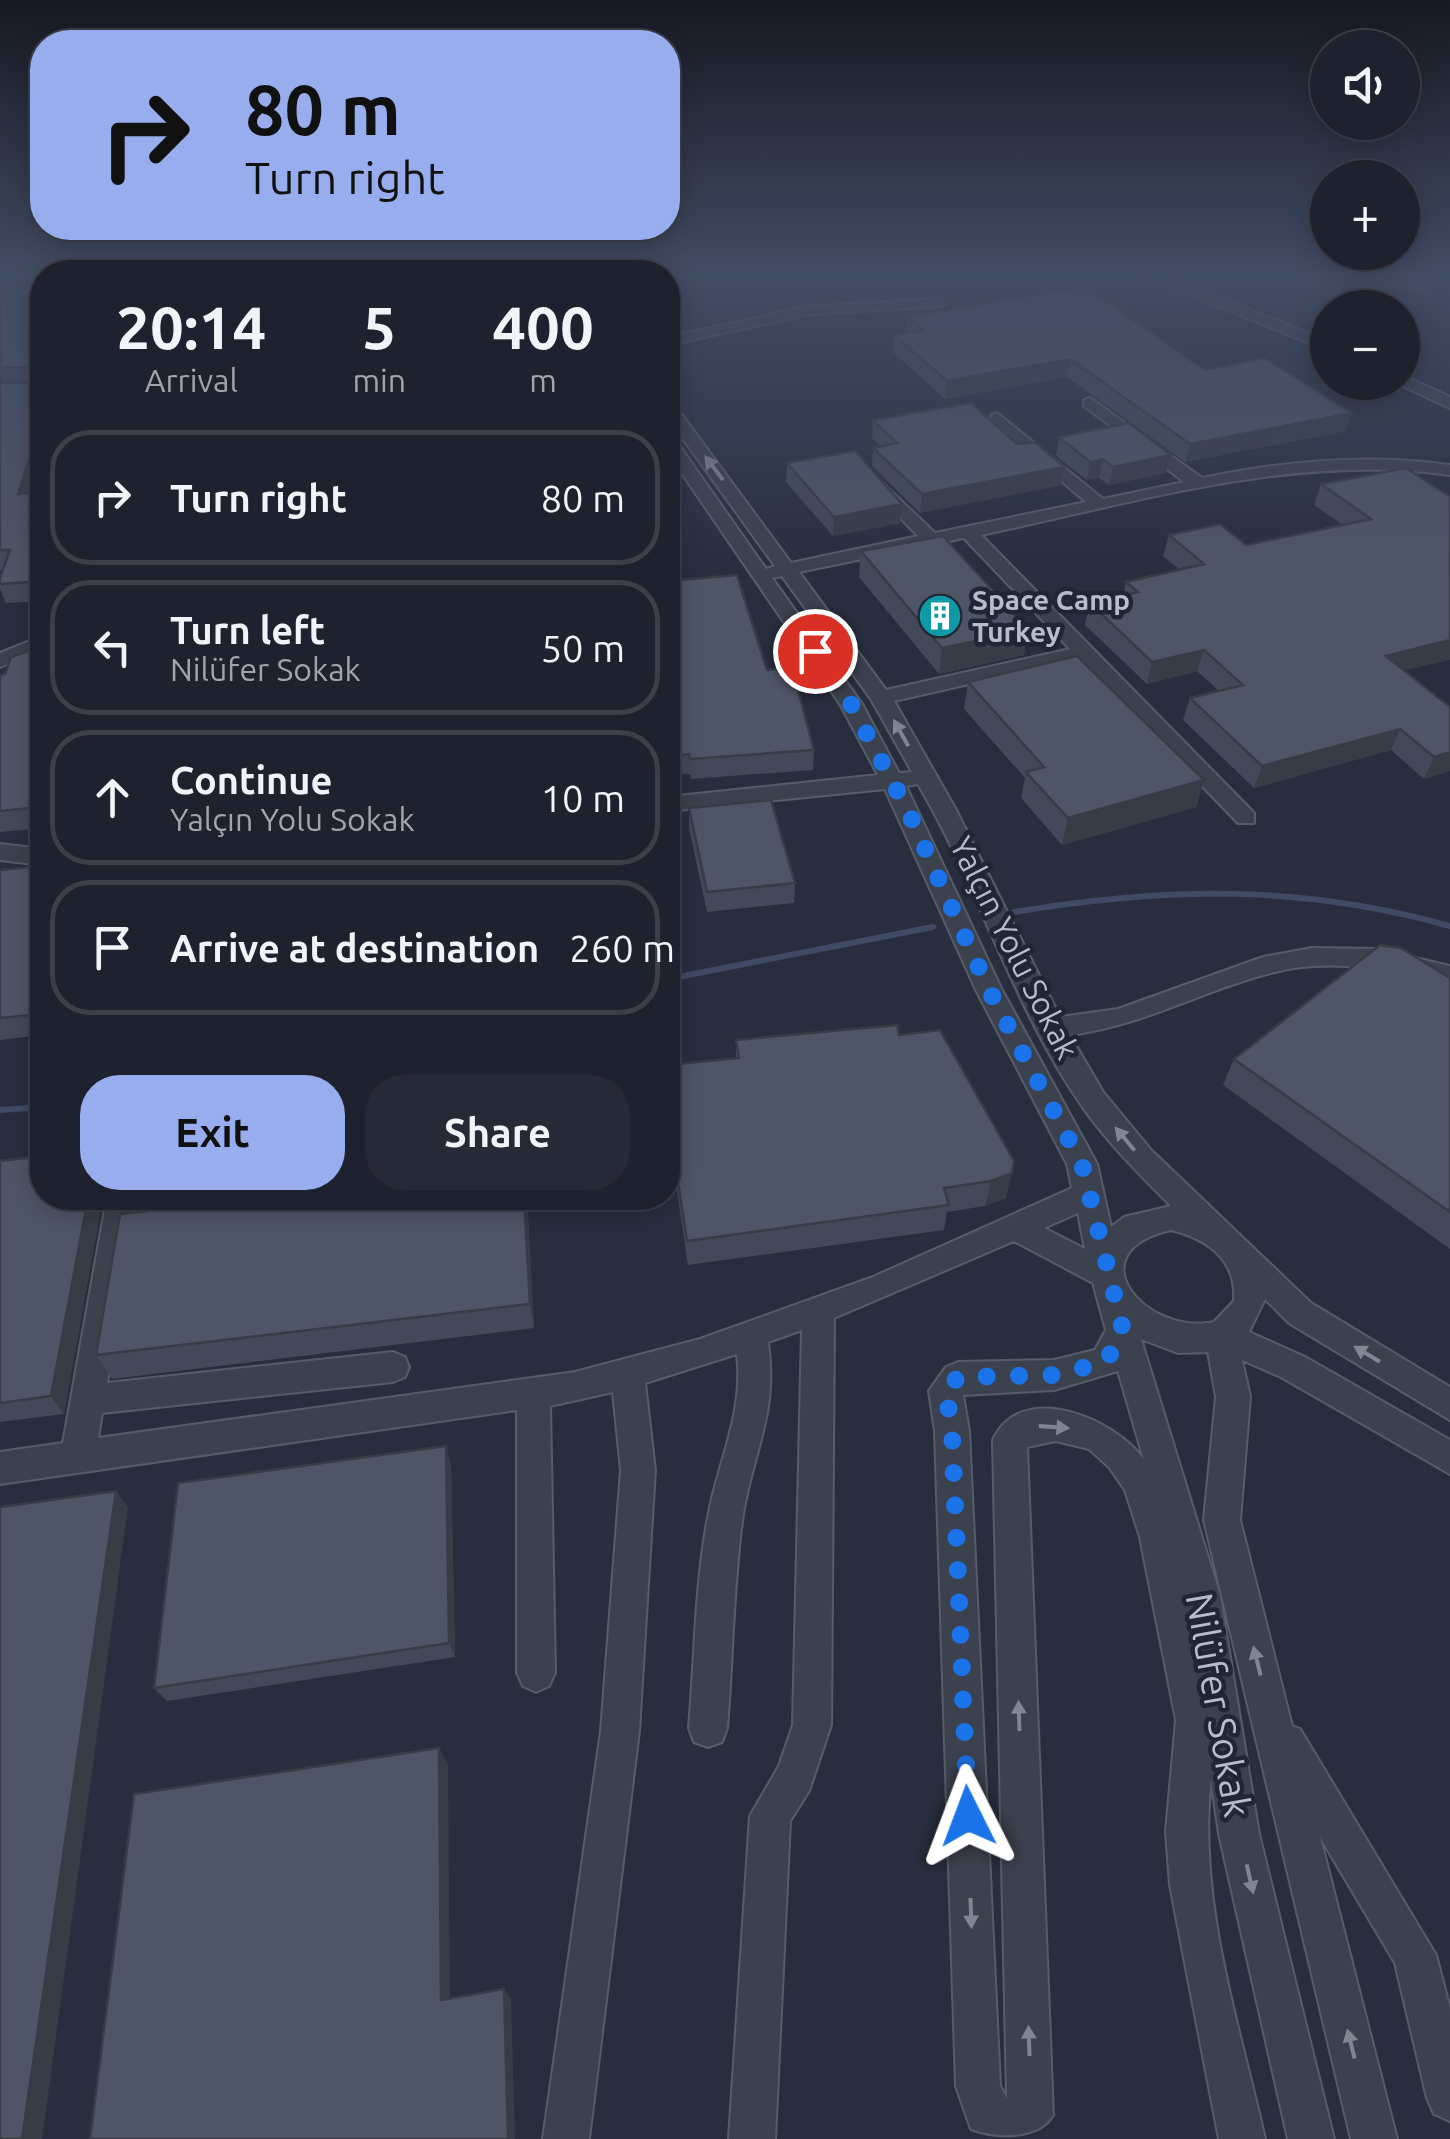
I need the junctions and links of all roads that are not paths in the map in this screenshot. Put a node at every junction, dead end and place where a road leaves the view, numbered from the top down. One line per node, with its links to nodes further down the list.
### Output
1 (1420, 389): 3 (street)
2 (1090, 403): 9 (street)
3 (1450, 403)
4 (997, 418): 10 (street)
5 (680, 422): 13 (street, Yalçın Yolu Sokak, one-way to 5)
6 (680, 461): 14 (street, Yalçın Yolu Sokak)
7 (863, 468): 12 (street)
8 (1450, 470): 9 (street)
9 (1196, 484): 10 (street)
10 (1099, 504): 11 (street)
11 (968, 532): 12 (street); 16 (street)
12 (932, 540): 13 (street)
13 (789, 569): 14 (street); 18 (street, Yalçın Yolu Sokak)
14 (753, 576): 20 (street, Yalçın Yolu Sokak)
15 (30, 646): 17 (street)
16 (1086, 650): 18 (street); 22 (street)
17 (2, 656)
18 (882, 698): 19 (street, Yalçın Yolu Sokak, one-way to 18)
19 (926, 776): 20 (street); 26 (street, Yalçın Yolu Sokak)
20 (892, 782): 21 (street); 27 (street, Yalçın Yolu Sokak)
21 (680, 803)
22 (1246, 818)
23 (0, 852): 24 (street)
24 (30, 856)
25 (1450, 976): 26 (street)
26 (1052, 1028): 30 (street, Yalçın Yolu Sokak, one-way to 26)
27 (1087, 1195): 29 (street); 31 (street, Yalçın Yolu Sokak)
28 (120, 1210): 39 (street)
29 (1018, 1228): 31 (street); 32 (street)
30 (1234, 1249): 31 (street); 35 (street); 40 (street, Yalçın Yolu Sokak, one-way to 30)
31 (1106, 1275): 33 (street, Nilüfer Sokak); 35 (street)
32 (818, 1310): 34 (street); 49 (street)
33 (1123, 1330): 50 (street, one-way to 50); 51 (street, Nilüfer Sokak, one-way to 51)
34 (750, 1334): 37 (street); 46 (street)
35 (1221, 1336): 42 (street); 45 (street, Nilüfer Sokak, one-way to 35)
36 (393, 1367): 39 (street)
37 (627, 1373): 38 (street); 48 (street)
38 (533, 1394): 41 (street); 44 (street)
39 (88, 1400): 41 (street)
40 (1450, 1404)
41 (78, 1457): 43 (street)
42 (1450, 1458)
43 (0, 1468)
44 (536, 1673)
45 (1272, 1721): 47 (street); 52 (street, Nilüfer Sokak, one-way to 45)
46 (708, 1728)
47 (1450, 2098)
48 (566, 2139)
49 (752, 2139)
50 (1242, 2139)
51 (1311, 2139)
52 (1374, 2139)

